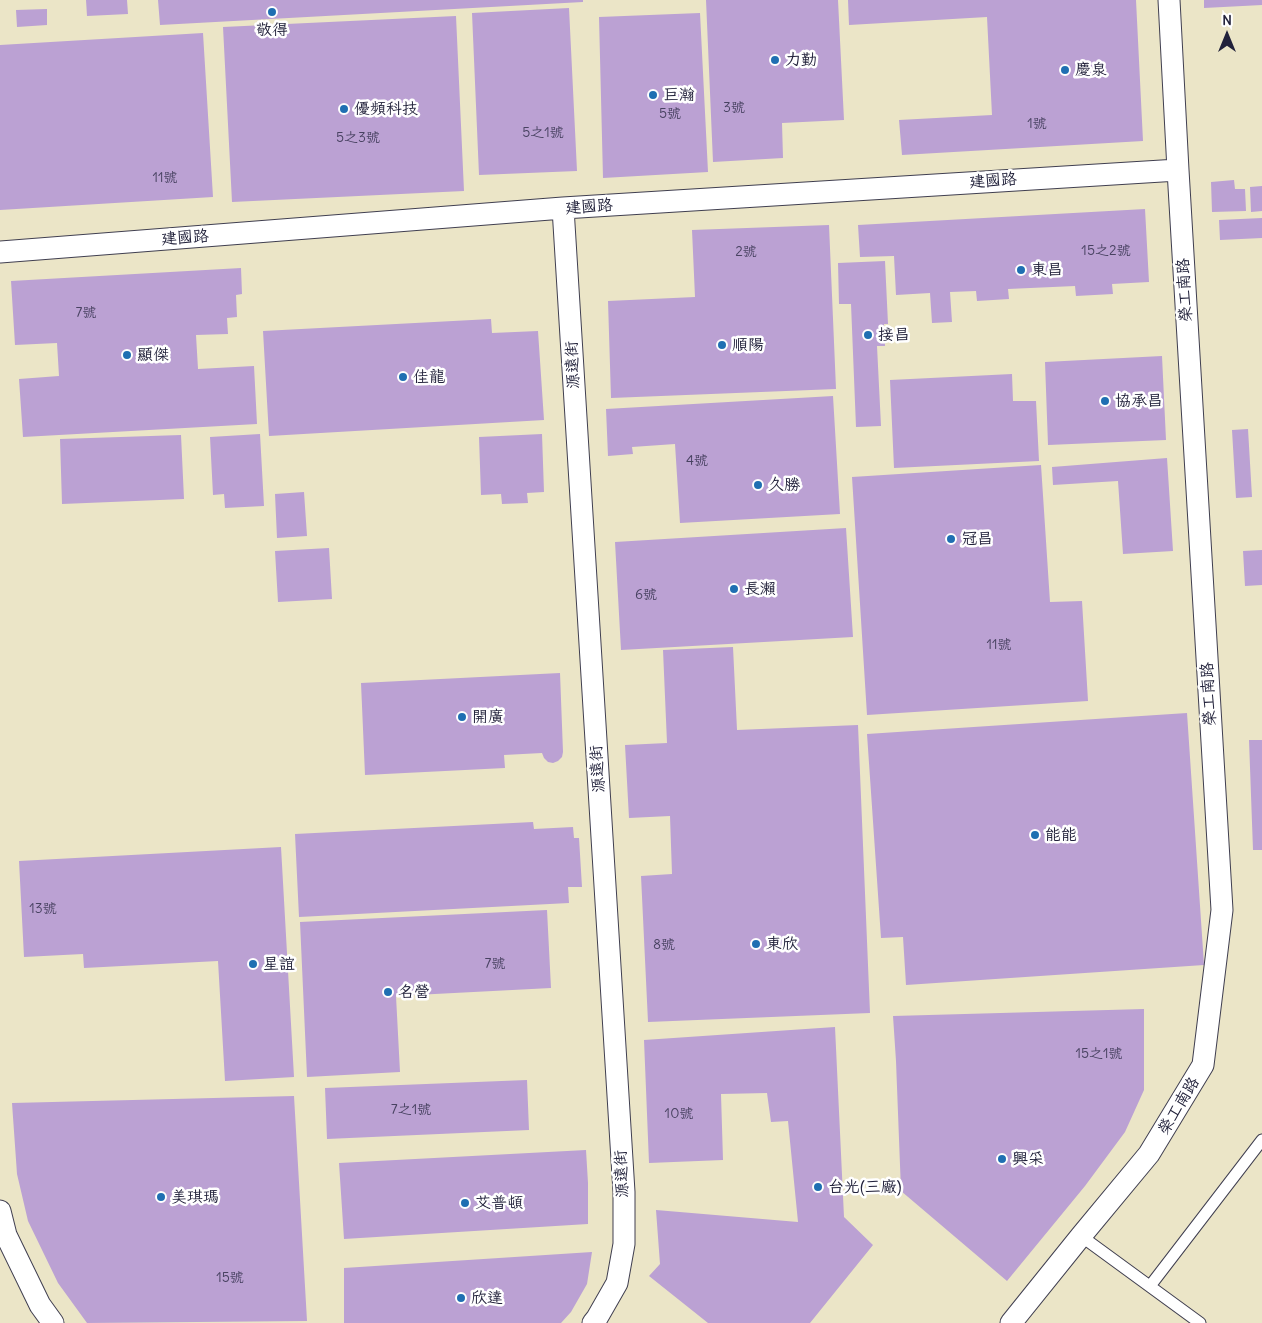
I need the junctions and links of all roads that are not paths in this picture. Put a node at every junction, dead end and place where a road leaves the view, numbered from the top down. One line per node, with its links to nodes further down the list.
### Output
1 (1169, 0): 2 (street, 榮工南路)
2 (1178, 170): 3 (street, 建國路); 7 (street, 榮工南路)
3 (564, 208): 4 (street, 建國路); 10 (street, 源遠街)
4 (0, 252)
5 (1262, 1140): 8 (lane)
6 (0, 1211): 9 (street)
7 (1081, 1236): 8 (lane); 11 (street, 榮工南路)
8 (1150, 1286): 12 (lane)
9 (53, 1323)
10 (593, 1323)
11 (1011, 1323)
12 (1200, 1323)

